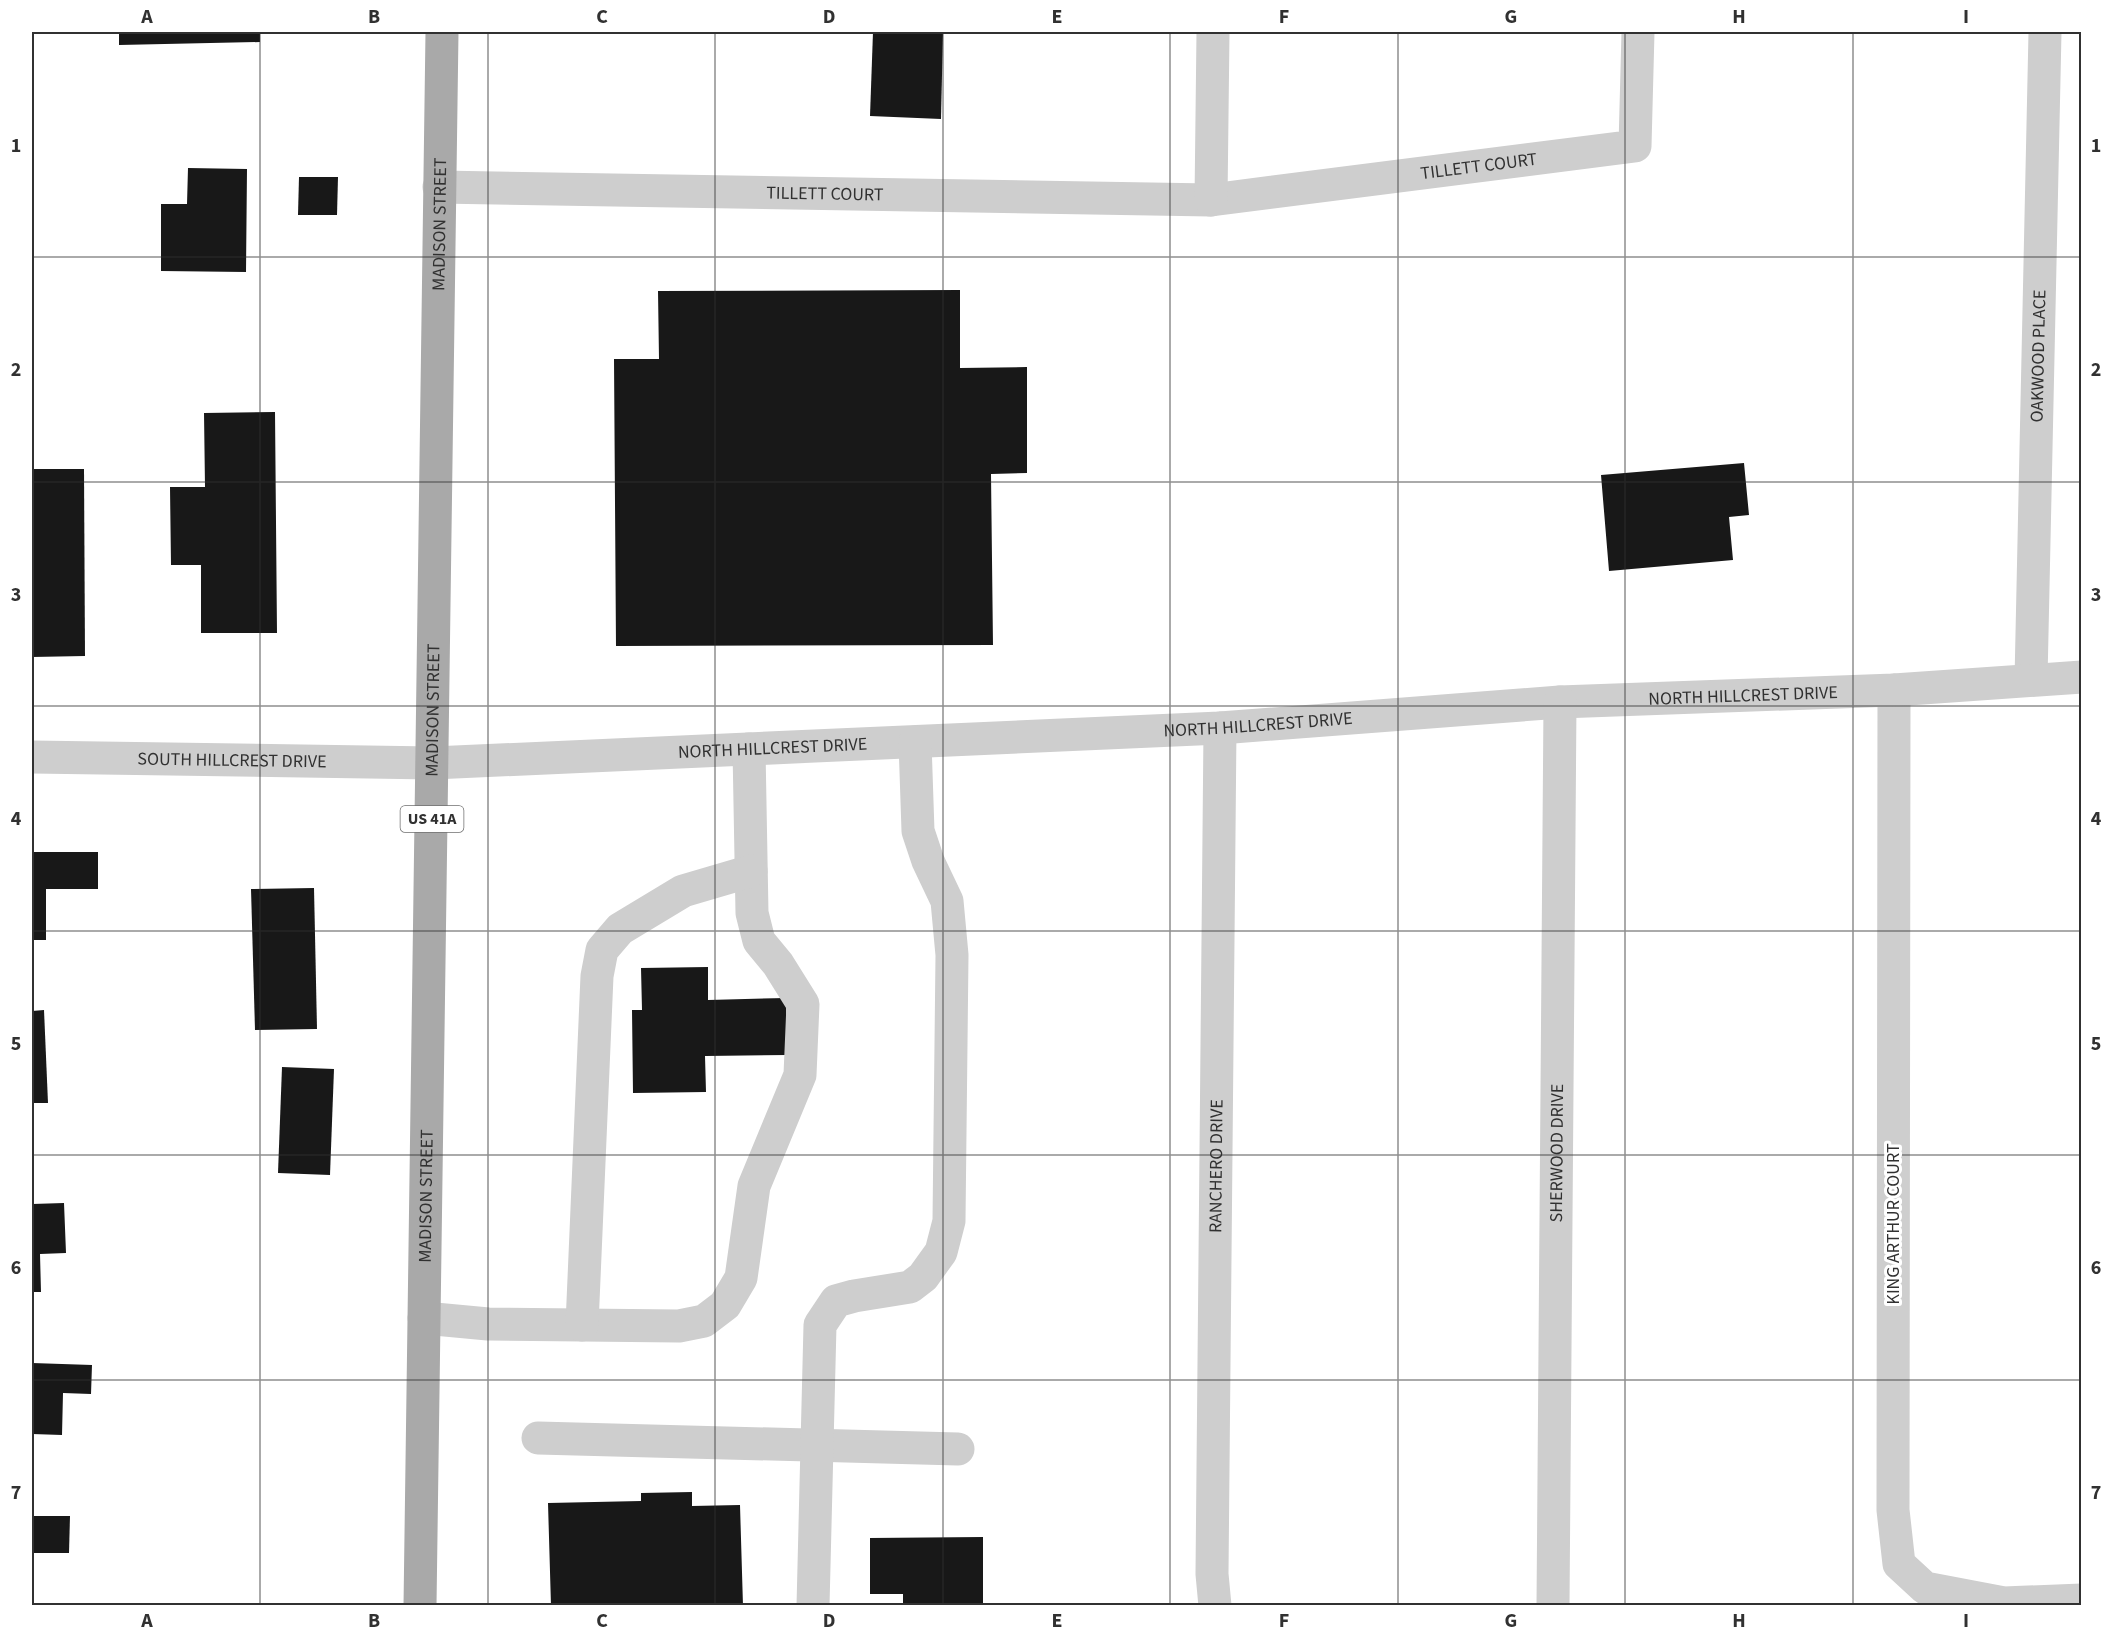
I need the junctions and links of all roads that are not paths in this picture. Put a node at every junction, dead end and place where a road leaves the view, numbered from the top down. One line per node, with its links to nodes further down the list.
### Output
1 (442, 32): 5 (main road, MADISON STREET / US 41A)
2 (1213, 32): 6 (street)
3 (1638, 32): 6 (street, TILLETT COURT)
4 (2045, 32): 8 (street, OAKWOOD PLACE)
5 (439, 187): 6 (street, TILLETT COURT); 15 (main road, MADISON STREET / US 41A)
6 (1211, 200)
7 (2082, 677): 8 (street, NORTH HILLCREST DRIVE)
8 (2031, 680): 9 (street, NORTH HILLCREST DRIVE)
9 (1894, 690): 10 (street, NORTH HILLCREST DRIVE); 22 (street, KING ARTHUR COURT)
10 (1560, 702): 11 (street, NORTH HILLCREST DRIVE); 26 (street, SHERWOOD DRIVE)
11 (1220, 728): 12 (street, NORTH HILLCREST DRIVE); 25 (street, RANCHERO DRIVE)
12 (915, 742): 13 (street, NORTH HILLCREST DRIVE); 20 (street)
13 (749, 749): 15 (street, NORTH HILLCREST DRIVE); 16 (street)
14 (32, 757): 15 (street, SOUTH HILLCREST DRIVE)
15 (432, 763): 17 (main road, MADISON STREET / US 41A)
16 (751, 871): 18 (street); 18 (street)
17 (424, 1318): 18 (street); 23 (main road, MADISON STREET / US 41A)
18 (582, 1325)
19 (538, 1438): 20 (street)
20 (815, 1444): 21 (street); 24 (street)
21 (958, 1449)
22 (2082, 1600)
23 (420, 1605)
24 (813, 1605)
25 (1215, 1605)
26 (1553, 1605)

